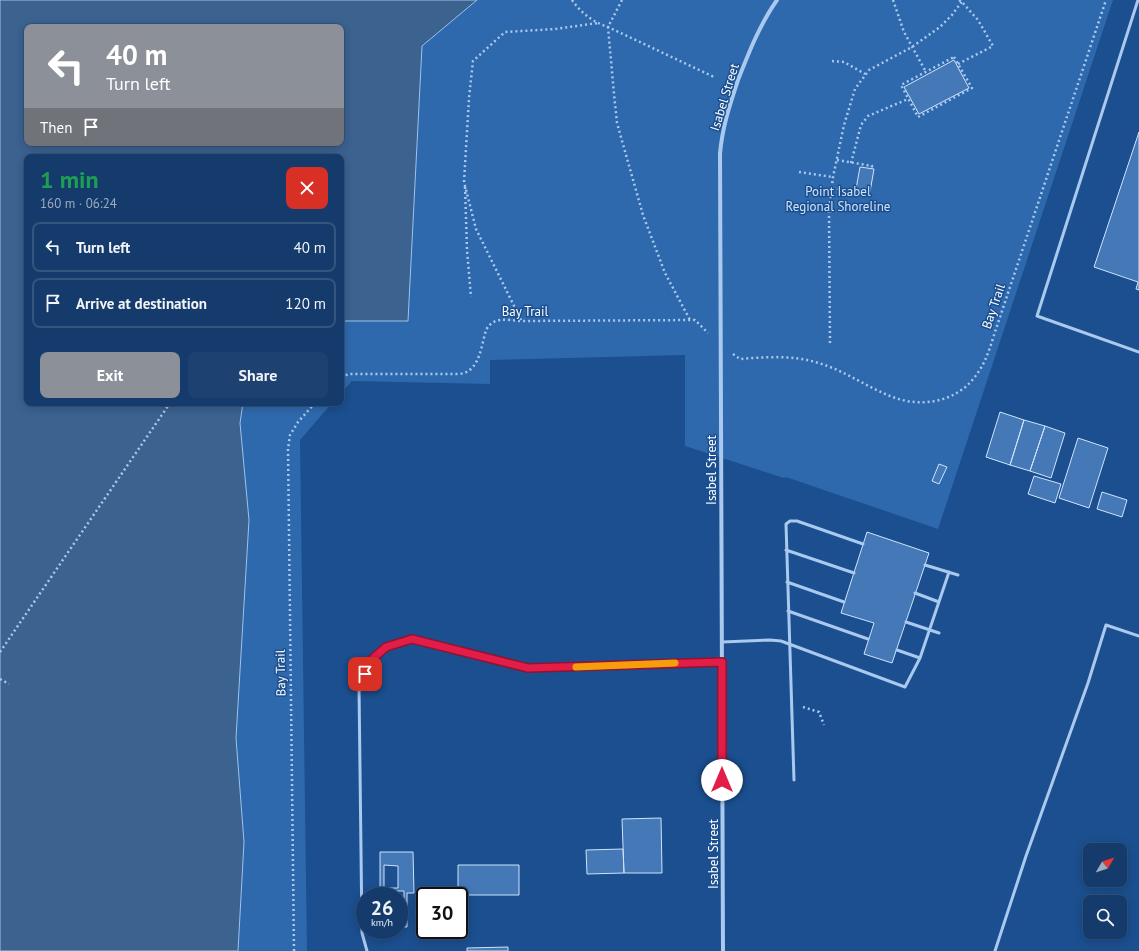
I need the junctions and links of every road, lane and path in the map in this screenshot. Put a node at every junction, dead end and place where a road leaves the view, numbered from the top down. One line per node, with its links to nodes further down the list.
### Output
1 (572, 0): 9 (path)
2 (622, 0): 10 (path)
3 (777, 0): 52 (street, Isabel Street)
4 (893, 0): 11 (path)
5 (959, 0): 8 (path)
6 (1106, 0): 32 (path, Bay Trail)
7 (1138, 0): 31 (lane)
8 (962, 1): 11 (path); 13 (path)
9 (598, 24): 10 (path); 23 (path)
10 (608, 27): 16 (path); 27 (path)
11 (912, 48): 14 (path); 15 (path)
12 (832, 61): 15 (path)
13 (958, 64): 14 (path); 17 (path)
14 (926, 72): 17 (path)
15 (865, 74): 18 (path)
16 (714, 77)
17 (908, 98): 19 (path)
18 (837, 160): 19 (path); 22 (path)
19 (850, 163): 20 (path)
20 (871, 169)
21 (799, 172): 22 (path)
22 (833, 177): 24 (path)
23 (464, 182): 26 (path); 29 (path)
24 (832, 188): 25 (path); 30 (path)
25 (868, 191)
26 (471, 297)
27 (690, 320): 28 (path, Bay Trail); 29 (path, Bay Trail)
28 (696, 320)
29 (521, 321): 33 (path, Bay Trail)
30 (830, 343)
31 (1139, 352)
32 (740, 359)
33 (344, 376)
34 (168, 406): 55 (path)
35 (313, 406): 63 (path, Bay Trail)
36 (864, 544): 37 (lane)
37 (786, 550): 39 (lane); 42 (lane)
38 (925, 564): 40 (lane)
39 (854, 572)
40 (949, 572): 41 (lane); 45 (lane)
41 (958, 576)
42 (787, 582): 44 (lane); 46 (lane)
43 (915, 593): 45 (lane)
44 (844, 602)
45 (939, 602): 48 (lane)
46 (788, 611): 51 (lane); 53 (lane)
47 (906, 622): 48 (lane)
48 (929, 630): 49 (lane); 56 (lane)
49 (939, 633)
50 (1139, 636): 66 (lane)
51 (868, 639)
52 (722, 642): 53 (lane); 57 (street, Isabel Street)
53 (789, 644): 56 (lane); 60 (lane)
54 (897, 650): 56 (lane)
55 (0, 652)
56 (920, 658)
57 (722, 662): 64 (lane); 65 (street, Isabel Street)
58 (0, 679): 59 (path)
59 (9, 684)
60 (791, 703): 61 (path); 62 (lane)
61 (824, 725)
62 (794, 780)
63 (294, 951)
64 (367, 951)
65 (723, 951)
66 (995, 951)

